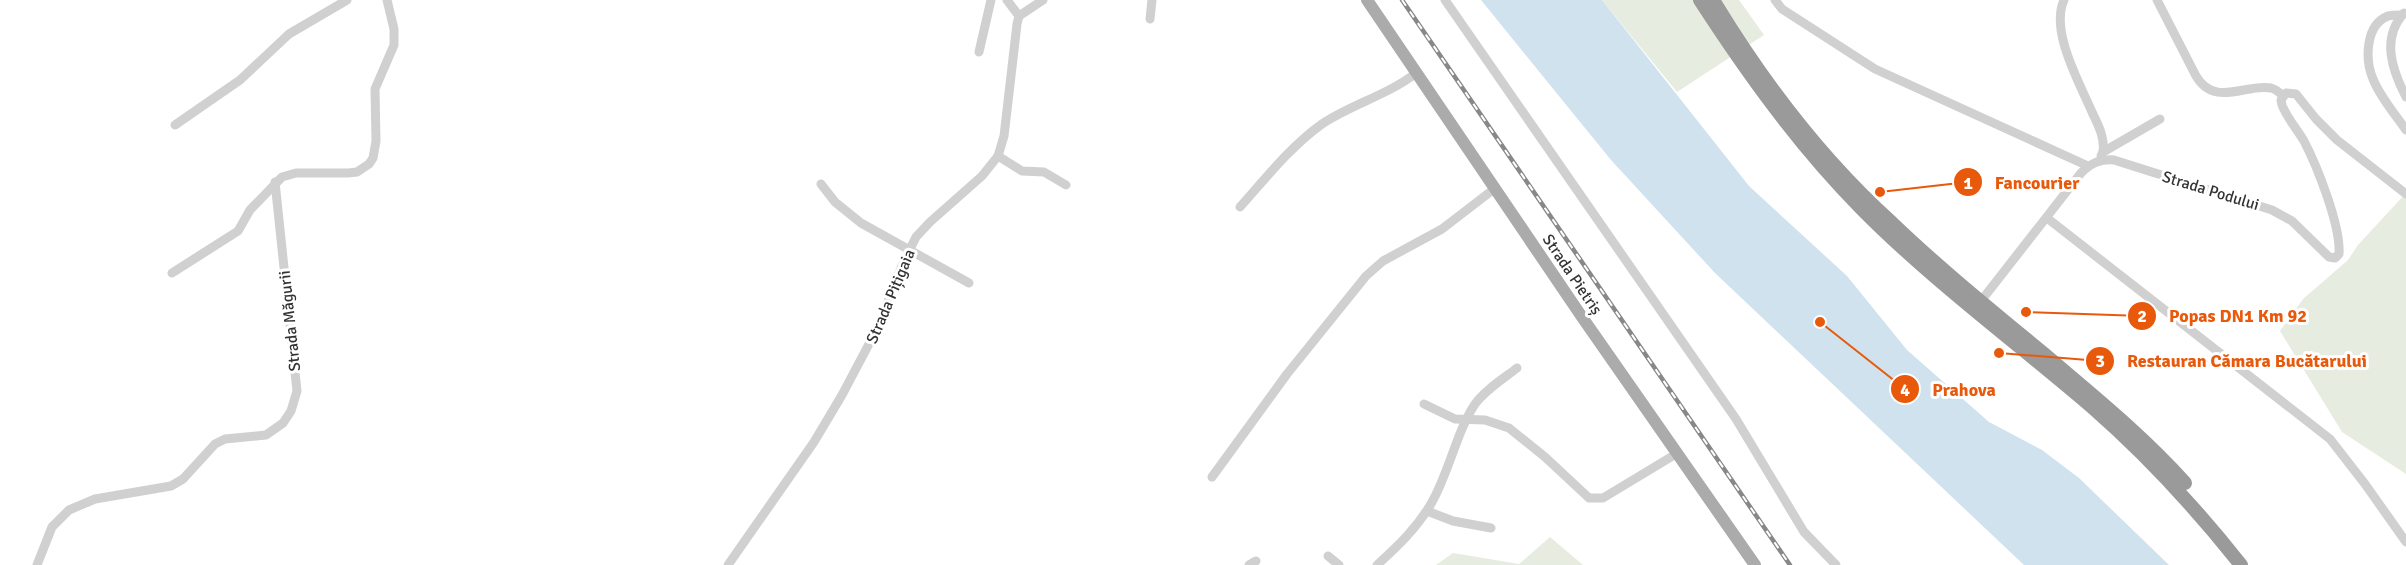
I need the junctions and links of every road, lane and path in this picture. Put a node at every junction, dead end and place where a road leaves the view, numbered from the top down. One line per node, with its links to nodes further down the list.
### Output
1 (347, 0): 22 (street)
2 (387, 0): 27 (street)
3 (991, 0): 17 (street)
4 (1006, 0): 15 (street)
5 (1043, 0): 15 (street)
6 (1152, 0): 16 (street)
7 (1367, 0): 18 (main road, Strada Pietriș)
8 (1446, 0): 52 (street)
9 (1700, 0): 53 (highway)
10 (1713, 0): 37 (highway)
11 (1774, 0): 26 (street, Strada Podului)
12 (2064, 0): 24 (street)
13 (2157, 0): 19 (street)
14 (2404, 13): 20 (street); 23 (street)
15 (1019, 15): 25 (street, Strada Pițigaia)
16 (1149, 19)
17 (979, 52)
18 (1416, 73): 30 (main road, Strada Pietriș); 32 (street)
19 (2283, 96): 26 (street, Strada Podului); 31 (street)
20 (2406, 97)
21 (2160, 119): 24 (street)
22 (175, 125)
23 (2406, 130)
24 (2103, 152): 26 (street)
25 (998, 156): 29 (street); 34 (street, Strada Pițigaia)
26 (2092, 164): 33 (street)
27 (274, 182): 35 (street); 47 (street, Strada Măgurii)
28 (820, 184): 34 (street)
29 (1066, 185)
30 (1494, 189): 41 (main road, Strada Pietriș); 42 (street)
31 (2406, 194)
32 (1240, 207)
33 (2047, 218): 37 (street); 45 (street)
34 (909, 249): 36 (street); 48 (street, Strada Pițigaia)
35 (172, 273)
36 (969, 284)
37 (1982, 301): 54 (highway)
38 (1517, 368): 40 (street)
39 (1424, 404): 40 (street)
40 (1468, 418): 41 (street); 43 (street)
41 (1676, 454): 51 (main road, Strada Pietriș)
42 (1212, 477)
43 (1426, 511): 44 (street); 50 (street)
44 (1491, 528)
45 (2406, 542)
46 (1328, 556): 49 (street)
47 (37, 565)
48 (728, 565)
49 (1339, 565)
50 (1377, 565)
51 (1755, 565)
52 (1836, 565)
53 (2241, 565)
54 (2253, 565)

